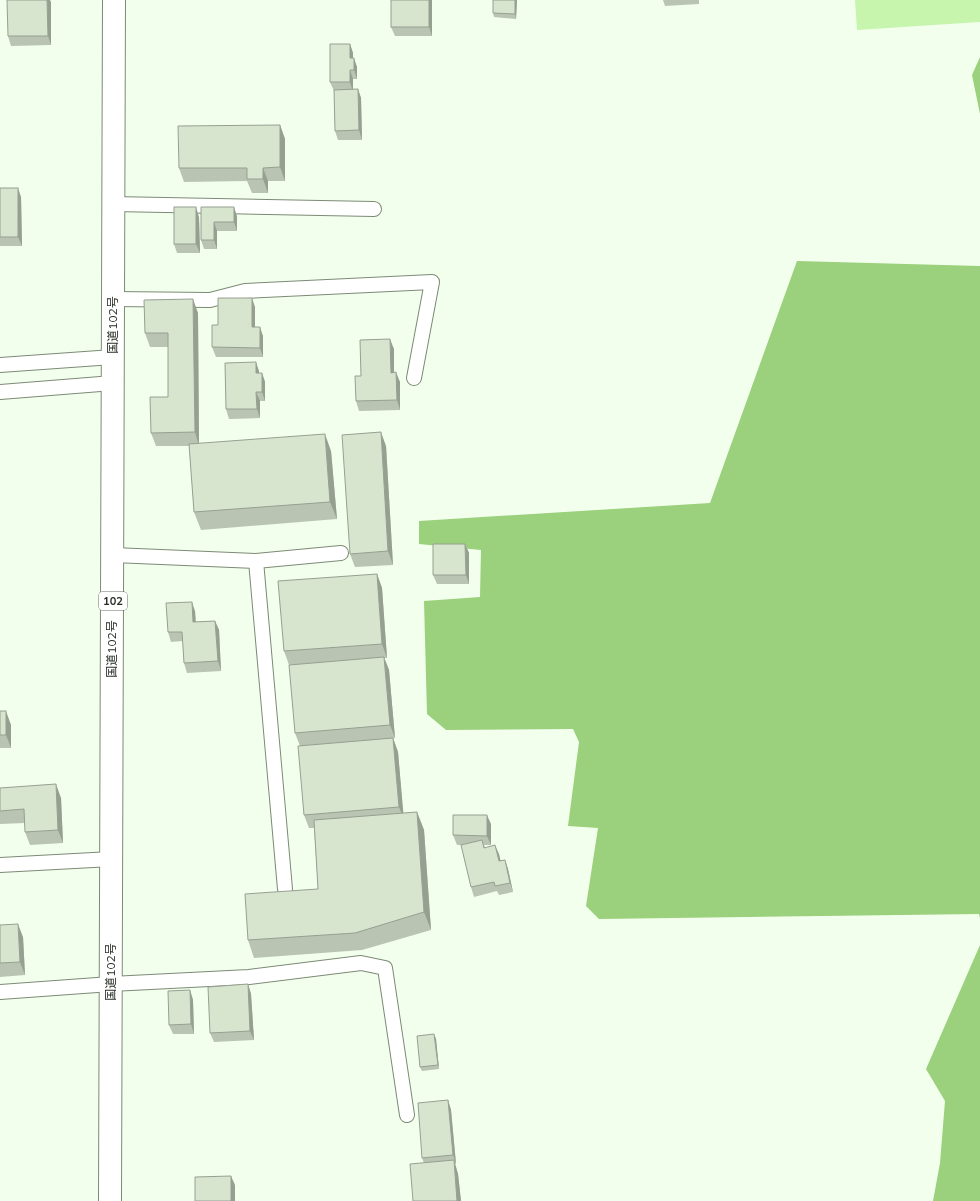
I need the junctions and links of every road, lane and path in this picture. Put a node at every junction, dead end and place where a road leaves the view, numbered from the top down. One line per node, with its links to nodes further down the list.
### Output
1 (114, 0): 2 (highway, 国道102号 / 102)
2 (113, 204): 3 (lane); 4 (highway, 国道102号 / 102)
3 (374, 209)
4 (113, 299): 5 (highway, 国道102号 / 102); 7 (lane)
5 (113, 357): 6 (lane); 8 (highway, 国道102号 / 102)
6 (0, 365)
7 (414, 378)
8 (113, 383): 9 (lane); 11 (highway, 国道102号 / 102)
9 (0, 392)
10 (341, 553): 12 (lane)
11 (113, 556): 12 (lane); 13 (highway, 国道102号 / 102)
12 (256, 561): 15 (lane)
13 (112, 859): 14 (lane); 16 (highway, 国道102号 / 102)
14 (0, 865)
15 (285, 889)
16 (111, 984): 17 (lane); 18 (lane); 19 (highway, 国道102号 / 102)
17 (0, 992)
18 (407, 1116)
19 (110, 1201)

